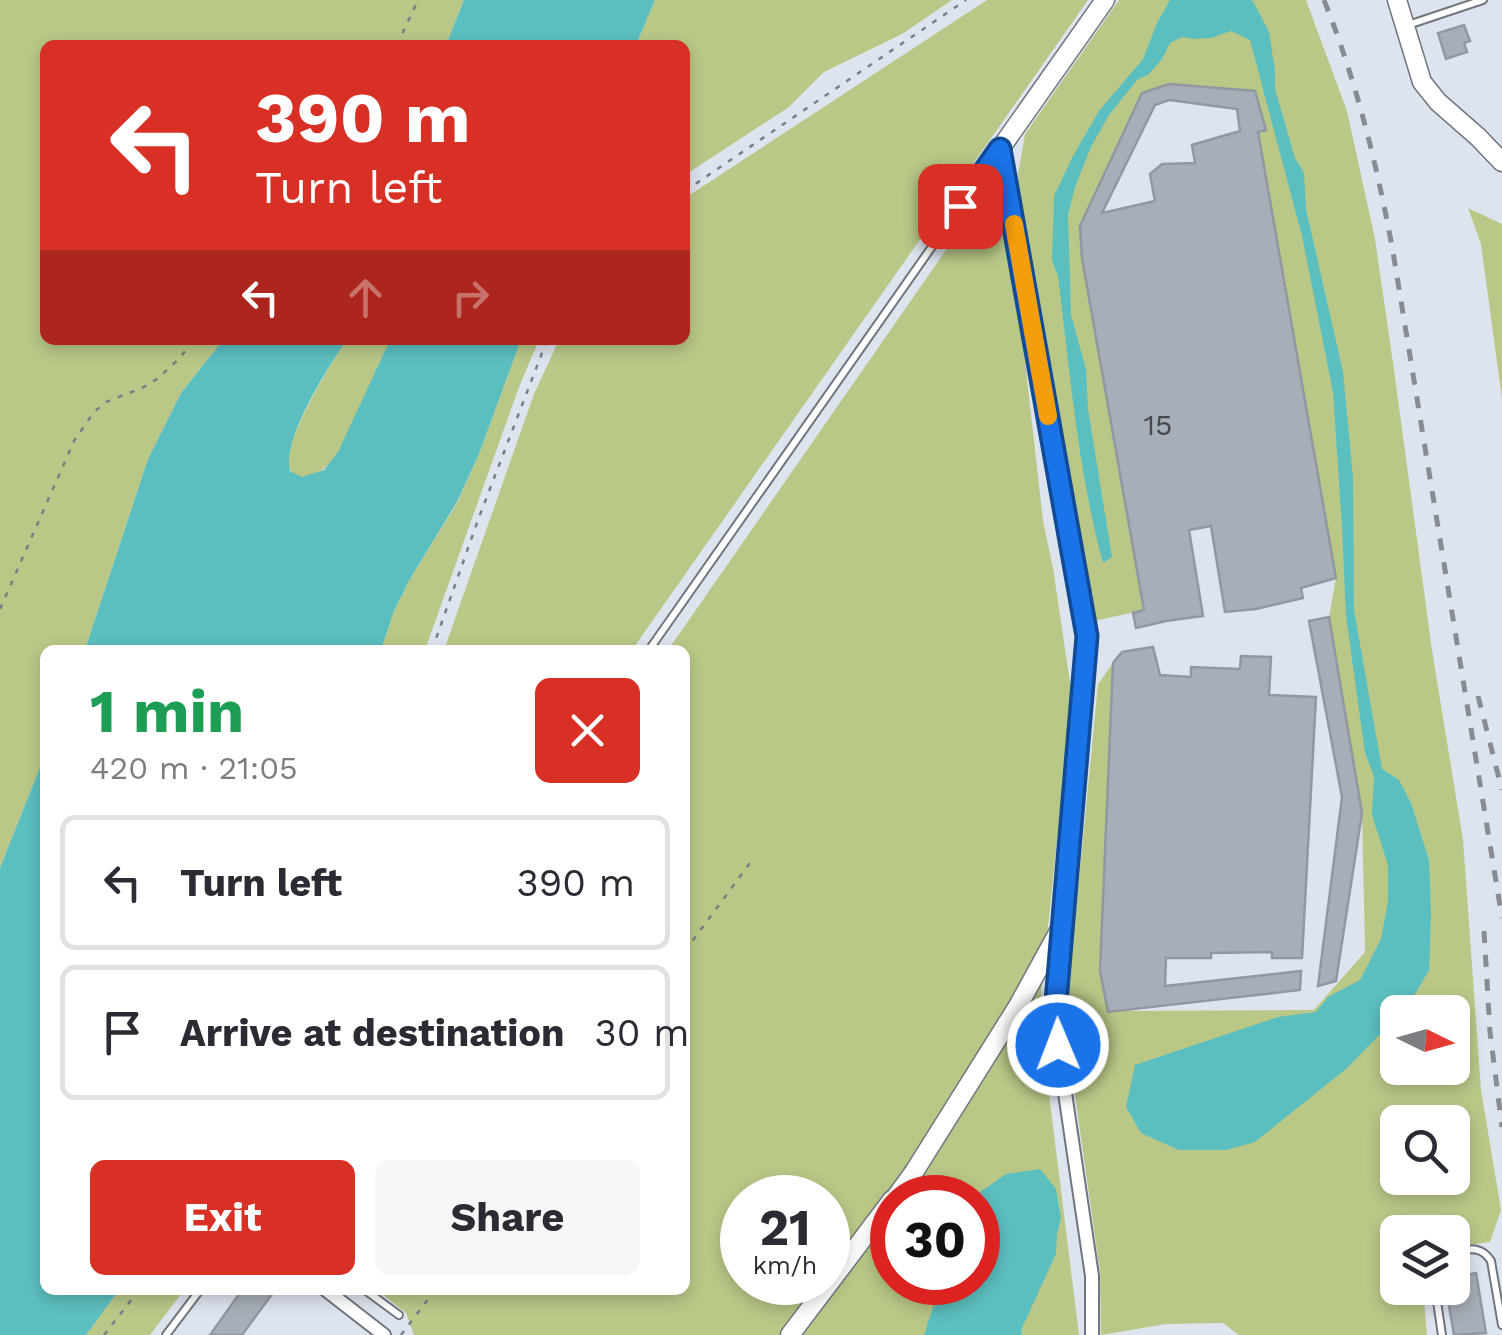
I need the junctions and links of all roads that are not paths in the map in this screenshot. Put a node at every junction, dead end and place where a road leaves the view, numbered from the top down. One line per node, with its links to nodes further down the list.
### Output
1 (1105, 0): 5 (main road)
2 (1397, 0): 4 (main road)
3 (1483, 0): 4 (lane)
4 (1405, 26): 6 (main road)
5 (1000, 149): 7 (lane); 8 (main road)
6 (1502, 162)
7 (653, 645)
8 (1064, 922): 9 (main road); 10 (street)
9 (1018, 1006): 10 (street); 11 (main road)
10 (1054, 1025): 23 (street)
11 (912, 1175)
12 (870, 1230): 22 (main road)
13 (1470, 1249): 19 (lane)
14 (196, 1295): 20 (lane)
15 (332, 1295): 21 (street)
16 (372, 1295): 18 (lane)
17 (1438, 1305): 24 (lane)
18 (400, 1315)
19 (1502, 1324)
20 (166, 1335)
21 (384, 1335)
22 (790, 1335)
23 (1092, 1335)
24 (1442, 1335)

